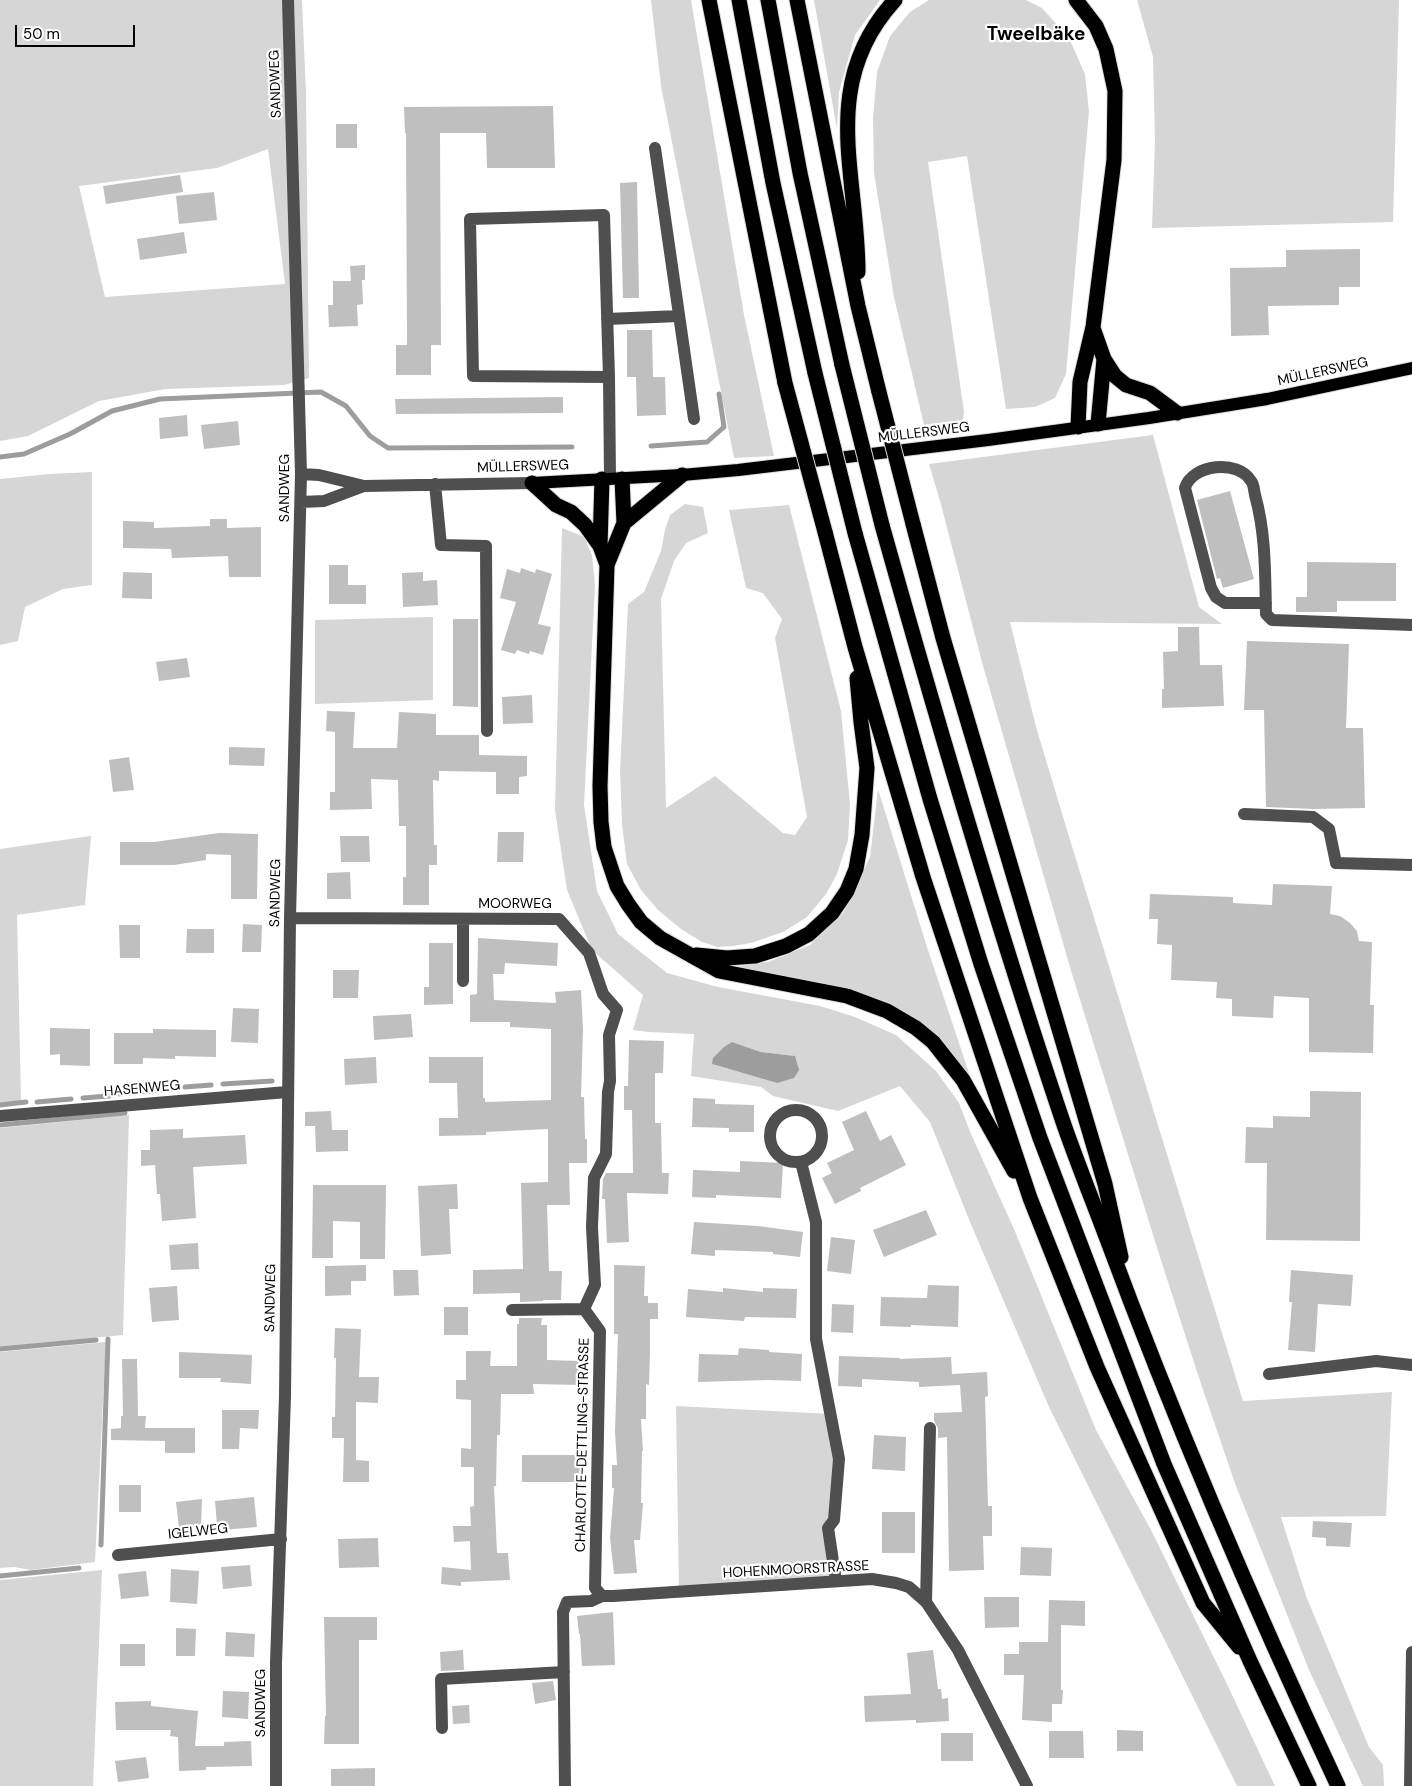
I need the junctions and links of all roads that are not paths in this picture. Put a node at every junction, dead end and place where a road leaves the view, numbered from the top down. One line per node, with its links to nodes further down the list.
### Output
1 (288, 0): 20 (street, SANDWEG)
2 (709, 0): 32 (highway, bridge)
3 (739, 0): 56 (highway, bridge)
4 (768, 0): 46 (highway, bridge)
5 (797, 0): 9 (highway)
6 (895, 0): 9 (highway)
7 (1076, 0): 12 (highway)
8 (654, 148): 10 (street)
9 (858, 306): 46 (highway, bridge)
10 (679, 316): 11 (street); 17 (street)
11 (607, 319): 15 (street); 15 (street)
12 (1093, 328): 13 (highway); 19 (highway)
13 (1104, 359): 16 (highway); 18 (highway)
14 (1412, 368): 16 (main road, MÜLLERSWEG)
15 (609, 377): 22 (street)
16 (1177, 413): 18 (main road, MÜLLERSWEG)
17 (694, 419)
18 (1098, 424): 19 (main road, MÜLLERSWEG)
19 (1078, 427): 21 (main road, MÜLLERSWEG)
20 (301, 474): 25 (street, MÜLLERSWEG); 26 (street, SANDWEG)
21 (682, 475): 22 (main road, MÜLLERSWEG); 27 (highway)
22 (611, 479): 23 (main road, MÜLLERSWEG); 27 (highway); 28 (highway)
23 (532, 483): 24 (street, MÜLLERSWEG); 28 (highway)
24 (435, 484): 25 (street, MÜLLERSWEG); 33 (street)
25 (364, 486): 26 (street, MÜLLERSWEG)
26 (301, 502): 36 (street, SANDWEG)
27 (624, 523): 29 (highway)
28 (600, 546): 29 (highway)
29 (607, 565): 38 (highway)
30 (1266, 603): 30 (street); 31 (street)
31 (1412, 625)
32 (855, 647): 38 (highway); 43 (highway)
33 (487, 731)
34 (1244, 814): 35 (street)
35 (1412, 864)
36 (290, 918): 37 (street, MOORWEG); 40 (street, SANDWEG)
37 (463, 919): 39 (street); 44 (street, MOORWEG)
38 (690, 954): 43 (highway)
39 (463, 981)
40 (287, 1092): 41 (street, HASENWEG); 50 (street, SANDWEG)
41 (0, 1116)
42 (801, 1162): 42 (street); 52 (street)
43 (1030, 1198): 56 (highway)
44 (584, 1309): 45 (street); 53 (street, CHARLOTTE-DETTLING-STRASSE)
45 (512, 1310)
46 (1134, 1315): 63 (highway)
47 (1412, 1365): 48 (street)
48 (1269, 1374)
49 (930, 1428): 54 (street)
50 (281, 1539): 51 (street, IGELWEG); 59 (street, SANDWEG)
51 (118, 1555)
52 (836, 1580): 53 (street, HOHENMOORSTRASSE); 54 (street, HOHENMOORSTRASSE)
53 (599, 1592): 57 (street, HOHENMOORSTRASSE)
54 (926, 1602): 61 (street, HOHENMOORSTRASSE)
55 (1412, 1652): 64 (street)
56 (1250, 1661): 62 (highway)
57 (564, 1672): 58 (street); 60 (street, HOHENMOORSTRASSE)
58 (442, 1728)
59 (276, 1786)
60 (566, 1786)
61 (1027, 1786)
62 (1309, 1786)
63 (1338, 1786)
64 (1410, 1786)

